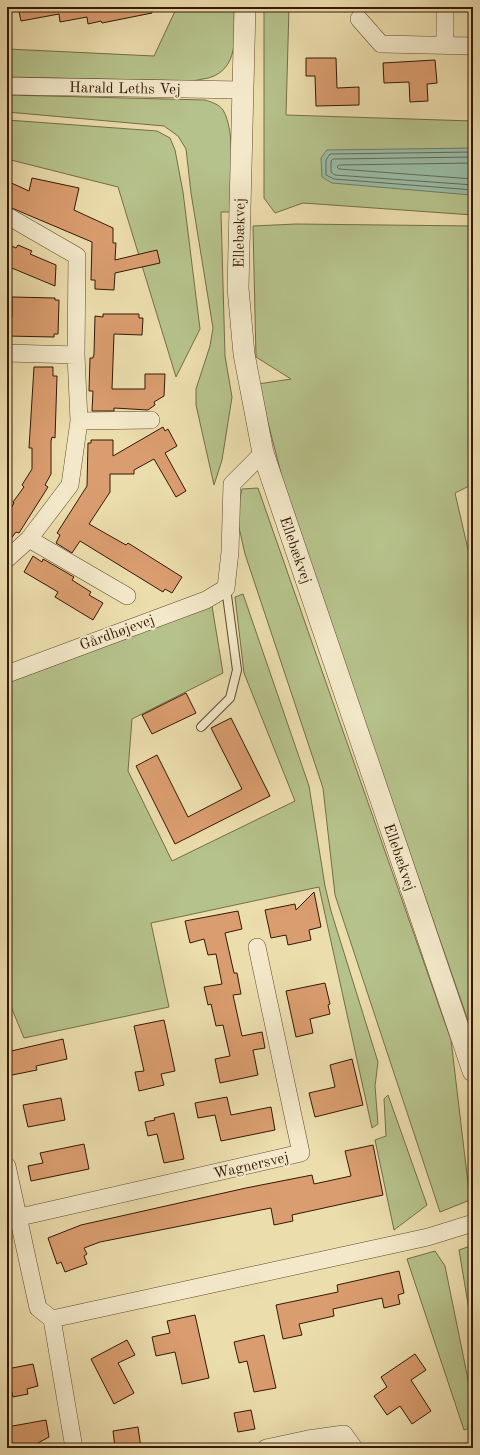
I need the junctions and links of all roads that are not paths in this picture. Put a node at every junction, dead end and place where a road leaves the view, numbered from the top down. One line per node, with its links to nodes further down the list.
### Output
1 (245, 7): 7 (street, Ellebækvej)
2 (445, 7): 4 (street)
3 (359, 19): 4 (street)
4 (446, 45): 5 (street)
5 (473, 46)
6 (7, 86): 7 (street, Harald Leths Vej)
7 (243, 90): 13 (street, Ellebækvej)
8 (7, 218): 10 (street)
9 (7, 353): 10 (street)
10 (76, 355): 12 (street)
11 (151, 420): 12 (street)
12 (79, 421): 14 (street)
13 (263, 453): 16 (street); 21 (street, Ellebækvej)
14 (29, 539): 15 (street); 17 (street)
15 (7, 559)
16 (226, 588): 18 (street, Gårdhøjevej); 19 (lane)
17 (127, 596)
18 (7, 674)
19 (201, 727)
20 (257, 947): 23 (street, Wagnersvej)
21 (473, 1071)
22 (7, 1166): 23 (street)
23 (13, 1219): 25 (street)
24 (473, 1223): 25 (street)
25 (52, 1319): 26 (street)
26 (74, 1448)
27 (266, 1448): 28 (street)
28 (354, 1448)

